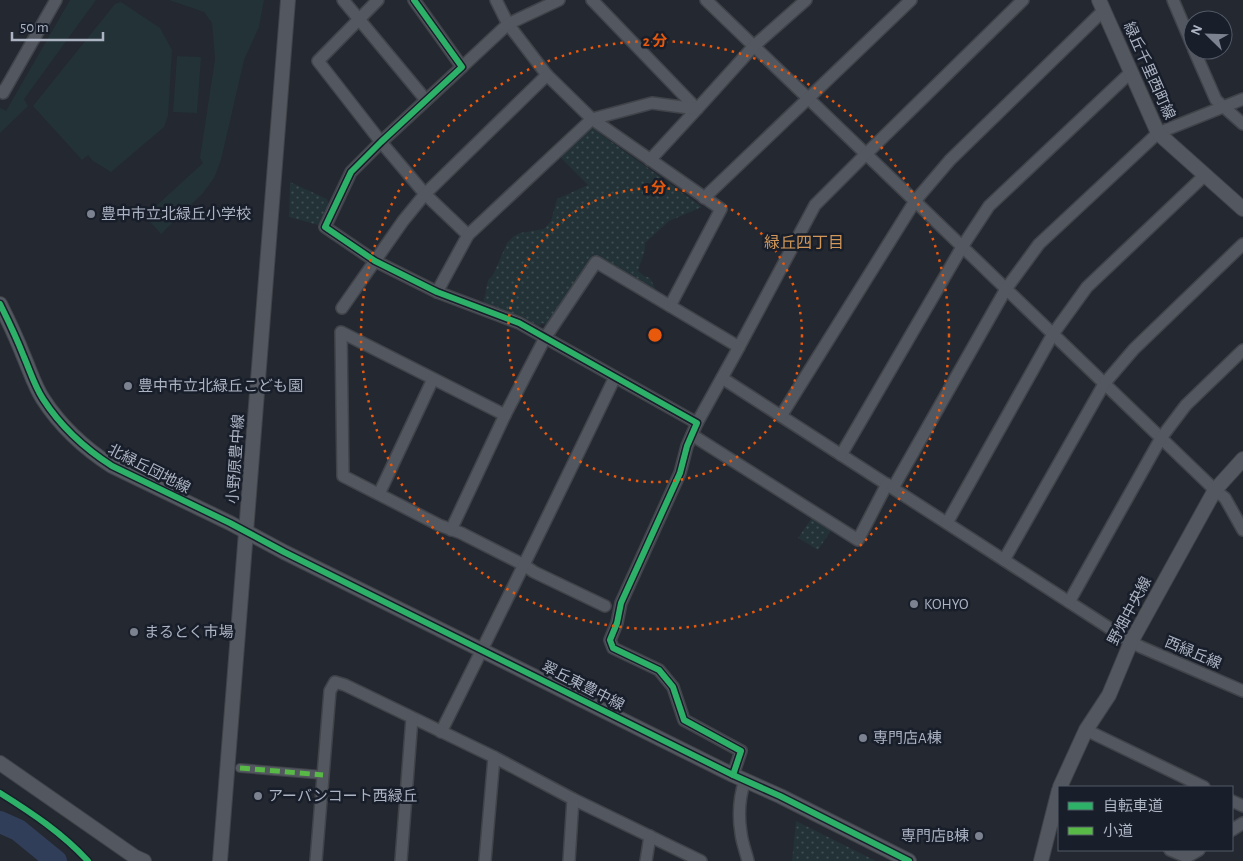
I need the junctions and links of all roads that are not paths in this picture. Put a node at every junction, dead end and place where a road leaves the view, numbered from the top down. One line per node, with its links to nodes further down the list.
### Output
1 (56, 0): 23 (street)
2 (288, 0): 70 (street, 小野原豊中線)
3 (343, 0): 15 (street)
4 (378, 0): 15 (street)
5 (414, 0): 20 (street)
6 (496, 0): 17 (street)
7 (560, 0): 17 (street)
8 (592, 0): 28 (street)
9 (706, 0): 18 (street)
10 (806, 0): 18 (street)
11 (911, 0): 24 (street)
12 (1023, 0): 33 (street)
13 (1173, 0): 16 (street)
14 (1102, 5): 21 (street, 緑丘千里西町線); 38 (street)
15 (359, 20): 26 (street); 32 (street)
16 (1183, 23)
17 (508, 24): 20 (street); 22 (street)
18 (754, 46): 24 (street); 28 (street)
19 (1199, 60): 27 (street)
20 (462, 67): 26 (street)
21 (1131, 72): 31 (street, 緑丘千里西町線); 42 (street)
22 (547, 74): 29 (street); 36 (street)
23 (0, 91)
24 (808, 98): 33 (street); 37 (street)
25 (1243, 99): 27 (street)
26 (426, 100): 32 (street)
27 (1224, 108): 30 (street); 31 (street)
28 (697, 109): 29 (street); 34 (street)
29 (592, 118): 34 (street); 40 (street)
30 (1243, 124)
31 (1158, 134): 35 (street, 緑丘千里西町線); 44 (street)
32 (381, 142): 36 (street); 43 (street)
33 (866, 154): 38 (street); 51 (street)
34 (650, 160): 37 (street)
35 (1205, 175): 39 (street, 緑丘千里西町線); 49 (street)
36 (425, 194): 40 (street); 43 (street)
37 (704, 198): 47 (street)
38 (915, 201): 42 (street); 58 (street)
39 (1243, 209)
40 (468, 235): 45 (street)
41 (1243, 244): 56 (street)
42 (962, 247): 44 (street); 62 (street)
43 (375, 261): 45 (street); 48 (street)
44 (1006, 289): 49 (street); 64 (street)
45 (438, 292): 50 (street)
46 (0, 304): 70 (street, 北緑丘団地線)
47 (670, 306): 50 (street); 51 (street)
48 (342, 308)
49 (1053, 334): 56 (street); 67 (street)
50 (545, 338): 53 (street); 57 (street)
51 (739, 347): 54 (street)
52 (1243, 350): 61 (street)
53 (615, 377): 59 (street); 72 (street)
54 (722, 378): 58 (street, 西緑丘線); 59 (street)
55 (433, 379): 57 (street); 66 (street); 66 (street)
56 (1104, 384): 61 (street); 71 (street)
57 (505, 415): 68 (street)
58 (780, 416): 62 (street, 西緑丘線)
59 (697, 423): 60 (street)
60 (692, 435): 64 (street); 86 (street)
61 (1161, 438): 65 (street); 73 (street)
62 (841, 455): 64 (street, 西緑丘線)
63 (1243, 459): 65 (street, 野畑中央線)
64 (890, 486): 67 (street, 西緑丘線)
65 (1215, 490): 69 (street); 75 (street, 野畑中央線)
66 (379, 494): 68 (street)
67 (946, 523): 71 (street, 西緑丘線)
68 (451, 530): 72 (street)
69 (1243, 530)
70 (247, 532): 76 (street, 翠丘東豊中線); 95 (street, 小野原豊中線)
71 (1004, 560): 73 (street, 西緑丘線)
72 (524, 565): 74 (street); 76 (street)
73 (1069, 602): 75 (street, 西緑丘線)
74 (605, 606)
75 (1131, 642): 78 (street, 西緑丘線); 80 (street, 野畑中央線)
76 (482, 649): 81 (street); 86 (street, 翠丘東豊中線)
77 (1243, 678): 78 (street)
78 (1238, 688)
79 (412, 718): 81 (street); 85 (street); 97 (street)
80 (1086, 730): 87 (street, 野畑中央線); 88 (street)
81 (441, 732): 82 (street)
82 (494, 757): 89 (street); 98 (street)
83 (0, 763): 94 (street)
84 (240, 768): 85 (street)
85 (323, 775): 96 (street)
86 (739, 778): 102 (street); 103 (street, 翠丘東豊中線)
87 (1063, 786)
88 (1202, 786)
89 (573, 799): 91 (street); 99 (street)
90 (1058, 799): 104 (street, 野畑中央線)
91 (650, 836): 100 (street); 101 (street)
92 (1197, 851): 93 (street)
93 (1172, 854)
94 (144, 861)
95 (220, 861)
96 (316, 861)
97 (401, 861)
98 (485, 861)
99 (569, 861)
100 (646, 861)
101 (700, 861)
102 (748, 861)
103 (909, 861)
104 (1041, 861)

